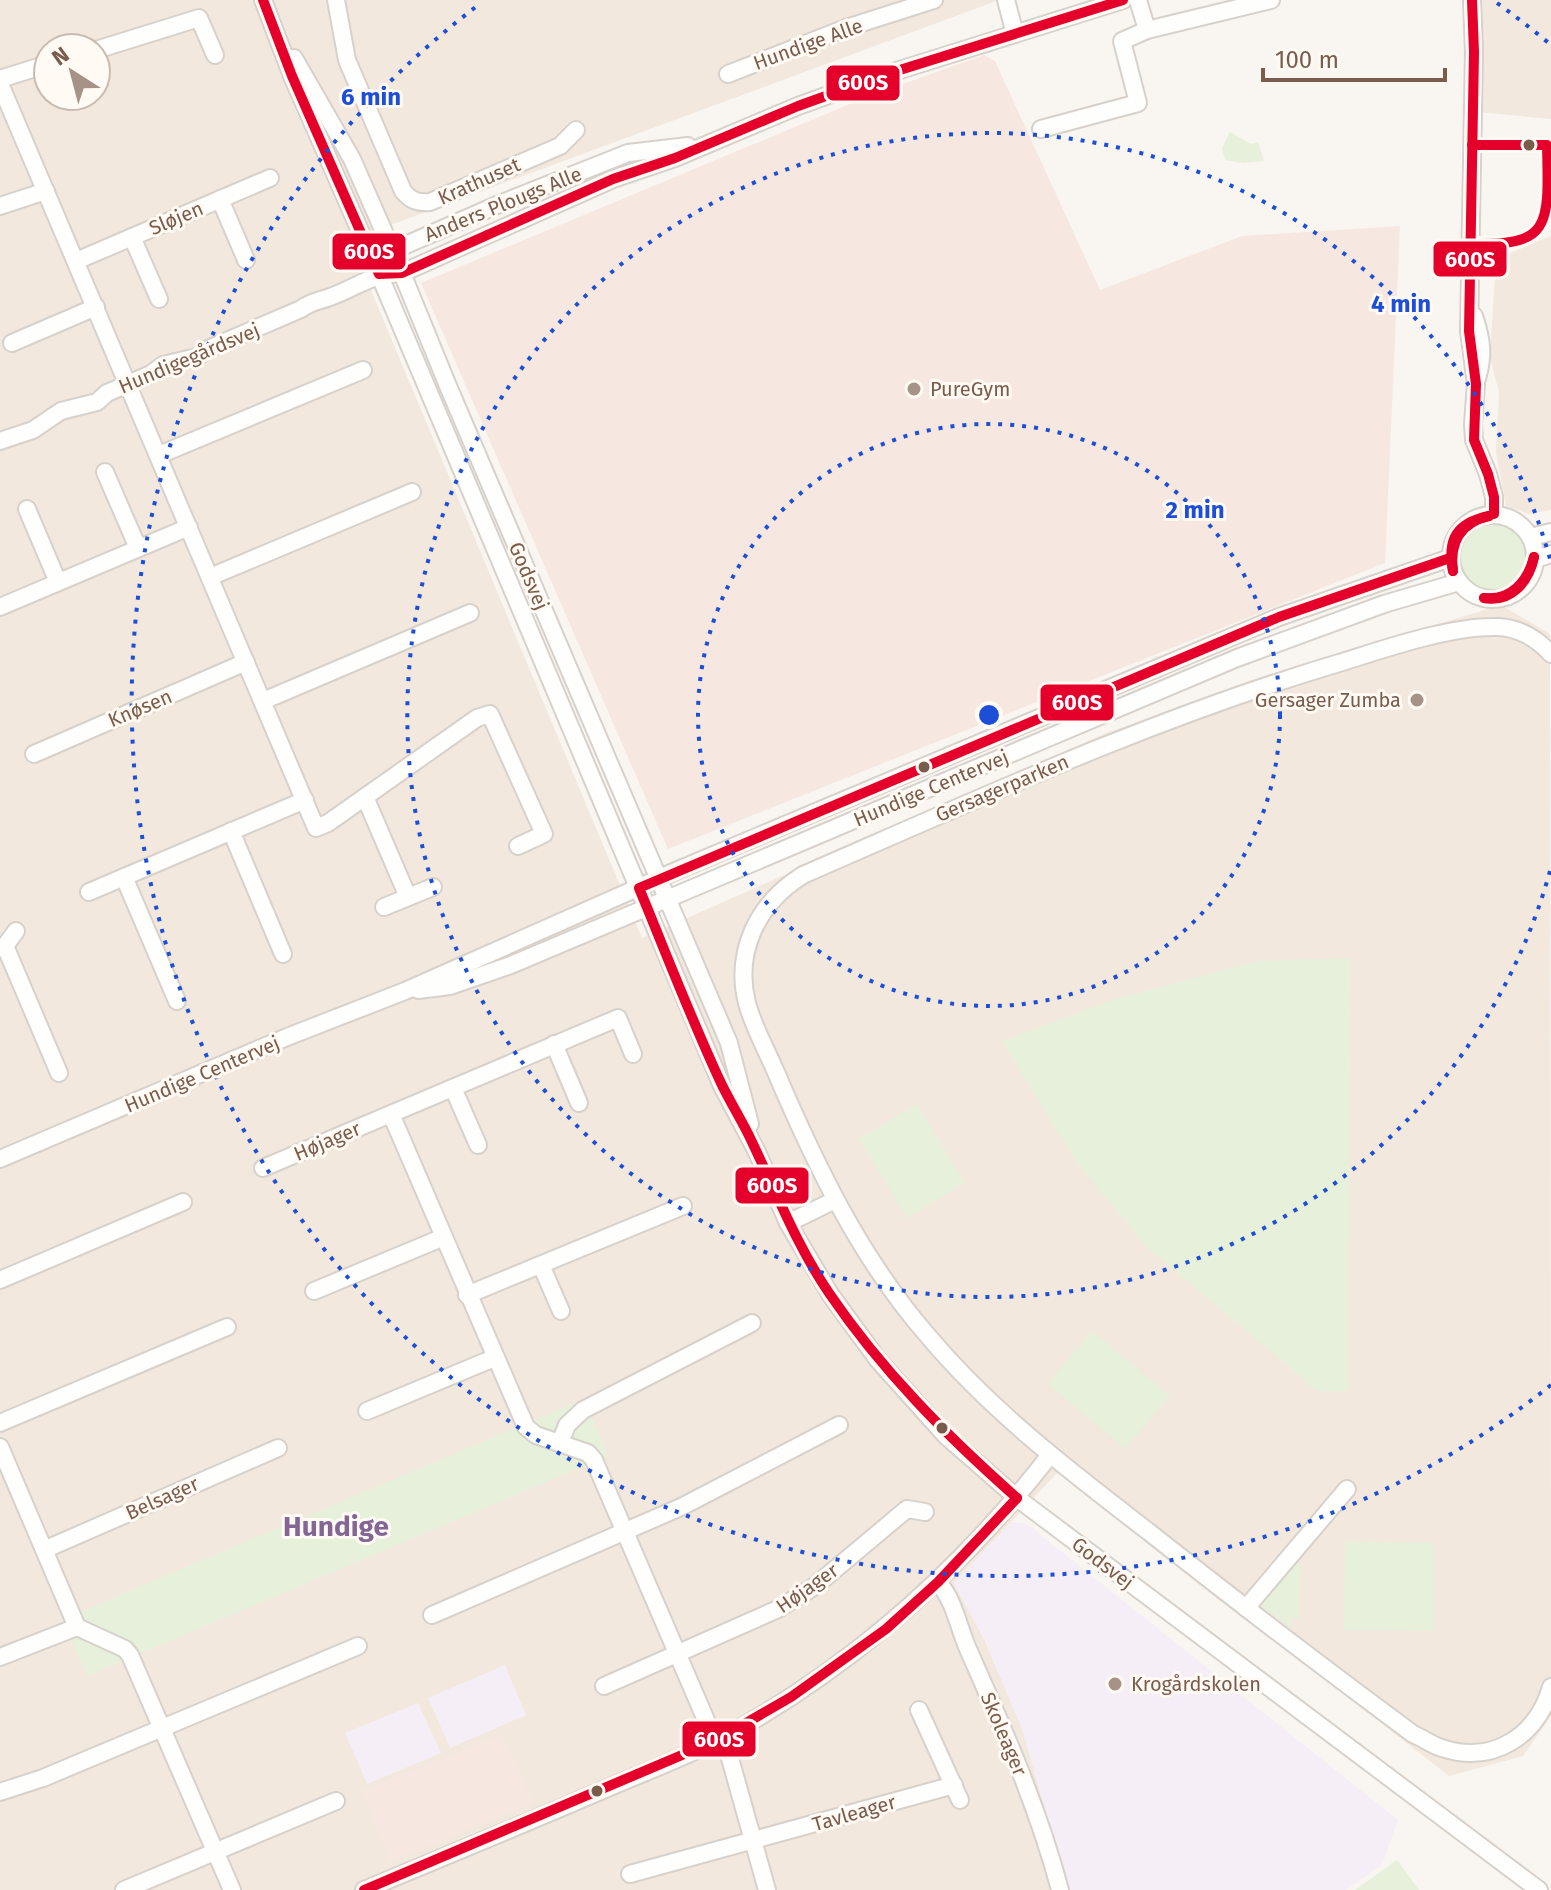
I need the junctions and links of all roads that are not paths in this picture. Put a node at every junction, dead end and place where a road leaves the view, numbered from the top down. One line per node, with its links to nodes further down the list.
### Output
1 (336, 0): 17 (street, Krathuset)
2 (934, 0): 14 (street, Hundige Alle)
3 (1006, 0): 10 (street)
4 (1123, 0): 10 (street, Anders Plougs Alle)
5 (1138, 0): 9 (street)
6 (1271, 0): 9 (street)
7 (1472, 0): 39 (street)
8 (265, 6): 24 (street, Godsvej); 28 (street, Godsvej)
9 (1147, 30): 16 (street)
10 (1015, 34): 18 (street, Anders Plougs Alle)
11 (112, 45): 12 (street)
12 (215, 55)
13 (32, 70): 15 (street)
14 (728, 74)
15 (0, 81): 20 (street)
16 (1041, 129)
17 (576, 130)
18 (707, 142): 24 (street, Anders Plougs Alle); 27 (street, Anders Plougs Alle)
19 (270, 178): 21 (street, Sløjen)
20 (46, 191): 22 (street); 26 (street)
21 (220, 199): 23 (street, Sløjen); 25 (street, Sløjen)
22 (0, 206)
23 (132, 237): 26 (street, Sløjen); 29 (street, Sløjen)
24 (392, 251): 27 (street, Godsvej); 28 (street)
25 (246, 260)
26 (76, 261): 30 (street)
27 (402, 273): 28 (street, Anders Plougs Alle); 60 (street, Godsvej)
28 (379, 274): 33 (street, Hundigegårdsvej); 62 (street, Godsvej)
29 (159, 299)
30 (96, 307): 31 (street); 33 (street)
31 (12, 343)
32 (363, 370): 35 (street)
33 (129, 383): 34 (street, Hundigegårdsvej); 35 (street)
34 (0, 441)
35 (159, 455): 40 (street)
36 (105, 472): 43 (street)
37 (412, 492): 46 (street)
38 (27, 509): 47 (street)
39 (1494, 514): 42 (street); 45 (street)
40 (189, 527): 43 (street); 46 (street)
41 (1551, 532): 42 (street)
42 (1531, 537): 44 (street)
43 (138, 548): 47 (street)
44 (1543, 557): 48 (street)
45 (1450, 558): 48 (street); 60 (street, Hundige Centervej)
46 (210, 577): 52 (street)
47 (58, 582): 49 (street)
48 (1459, 582): 65 (street, Hundige Centervej)
49 (0, 607)
50 (470, 613): 53 (street)
51 (1551, 654): 83 (street, Gersagerparken)
52 (246, 662): 53 (street); 54 (street, Knøsen)
53 (263, 701): 56 (street)
54 (34, 754)
55 (365, 797): 56 (street); 58 (street); 64 (street)
56 (305, 800): 57 (street)
57 (231, 831): 59 (street); 70 (street)
58 (518, 846)
59 (124, 877): 63 (street); 72 (street)
60 (659, 879): 62 (street, Hundige Centervej); 65 (street, Godsvej)
61 (433, 887): 64 (street)
62 (639, 888): 67 (street, Godsvej); 71 (street, Hundige Centervej)
63 (89, 892)
64 (408, 897): 66 (street)
65 (668, 898): 67 (street, Hundige Centervej); 80 (street, Godsvej)
66 (384, 907)
67 (647, 908): 71 (street, Hundige Centervej); 80 (street, Godsvej)
68 (16, 931): 69 (street)
69 (3, 947): 75 (street)
70 (283, 954)
71 (405, 991): 81 (street, Hundige Centervej)
72 (177, 1001)
73 (554, 1044): 74 (street, Højager); 76 (street, Højager); 77 (street)
74 (633, 1054)
75 (59, 1073)
76 (453, 1088): 78 (street, Højager); 79 (street)
77 (579, 1103)
78 (391, 1114): 82 (street, Højager); 87 (street)
79 (478, 1145)
80 (757, 1152): 86 (street, Godsvej)
81 (0, 1159)
82 (263, 1168)
83 (835, 1200): 86 (street); 102 (street, Gersagerparken)
84 (183, 1202): 89 (street)
85 (683, 1206): 88 (street)
86 (788, 1223): 105 (street, Godsvej)
87 (444, 1237): 90 (street); 91 (street)
88 (541, 1265): 91 (street); 92 (street)
89 (0, 1280)
90 (314, 1291)
91 (467, 1295): 95 (street)
92 (561, 1311)
93 (752, 1323): 99 (street)
94 (227, 1327): 97 (street)
95 (494, 1358): 96 (street); 99 (street)
96 (367, 1411)
97 (0, 1423)
98 (839, 1425): 107 (street)
99 (560, 1443): 107 (street)
100 (0, 1447): 103 (street)
101 (278, 1448): 108 (street, Belsager)
102 (1050, 1455): 105 (street); 110 (street, Gersagerparken)
103 (7, 1482): 108 (street)
104 (1347, 1489): 110 (street)
105 (1017, 1498): 109 (street); 131 (street, Godsvej)
106 (925, 1512): 114 (street, Højager)
107 (626, 1532): 111 (street); 114 (street)
108 (46, 1549): 112 (street)
109 (938, 1582): 120 (street); 130 (street, Skoleager)
110 (1246, 1608): 117 (street, Gersagerparken)
111 (432, 1615)
112 (77, 1627): 115 (street); 119 (street)
113 (358, 1646): 119 (street)
114 (678, 1655): 116 (street, Højager); 120 (street)
115 (0, 1657)
116 (604, 1686)
117 (1551, 1687)
118 (919, 1710): 123 (street, Tavleager)
119 (162, 1727): 121 (street); 124 (street)
120 (720, 1739): 123 (street); 128 (street)
121 (0, 1792)
122 (336, 1801): 124 (street)
123 (754, 1841): 125 (street, Tavleager); 129 (street)
124 (215, 1853): 126 (street); 127 (street)
125 (630, 1874)
126 (124, 1890)
127 (232, 1890)
128 (364, 1890)
129 (767, 1890)
130 (1060, 1890)
131 (1539, 1890)

